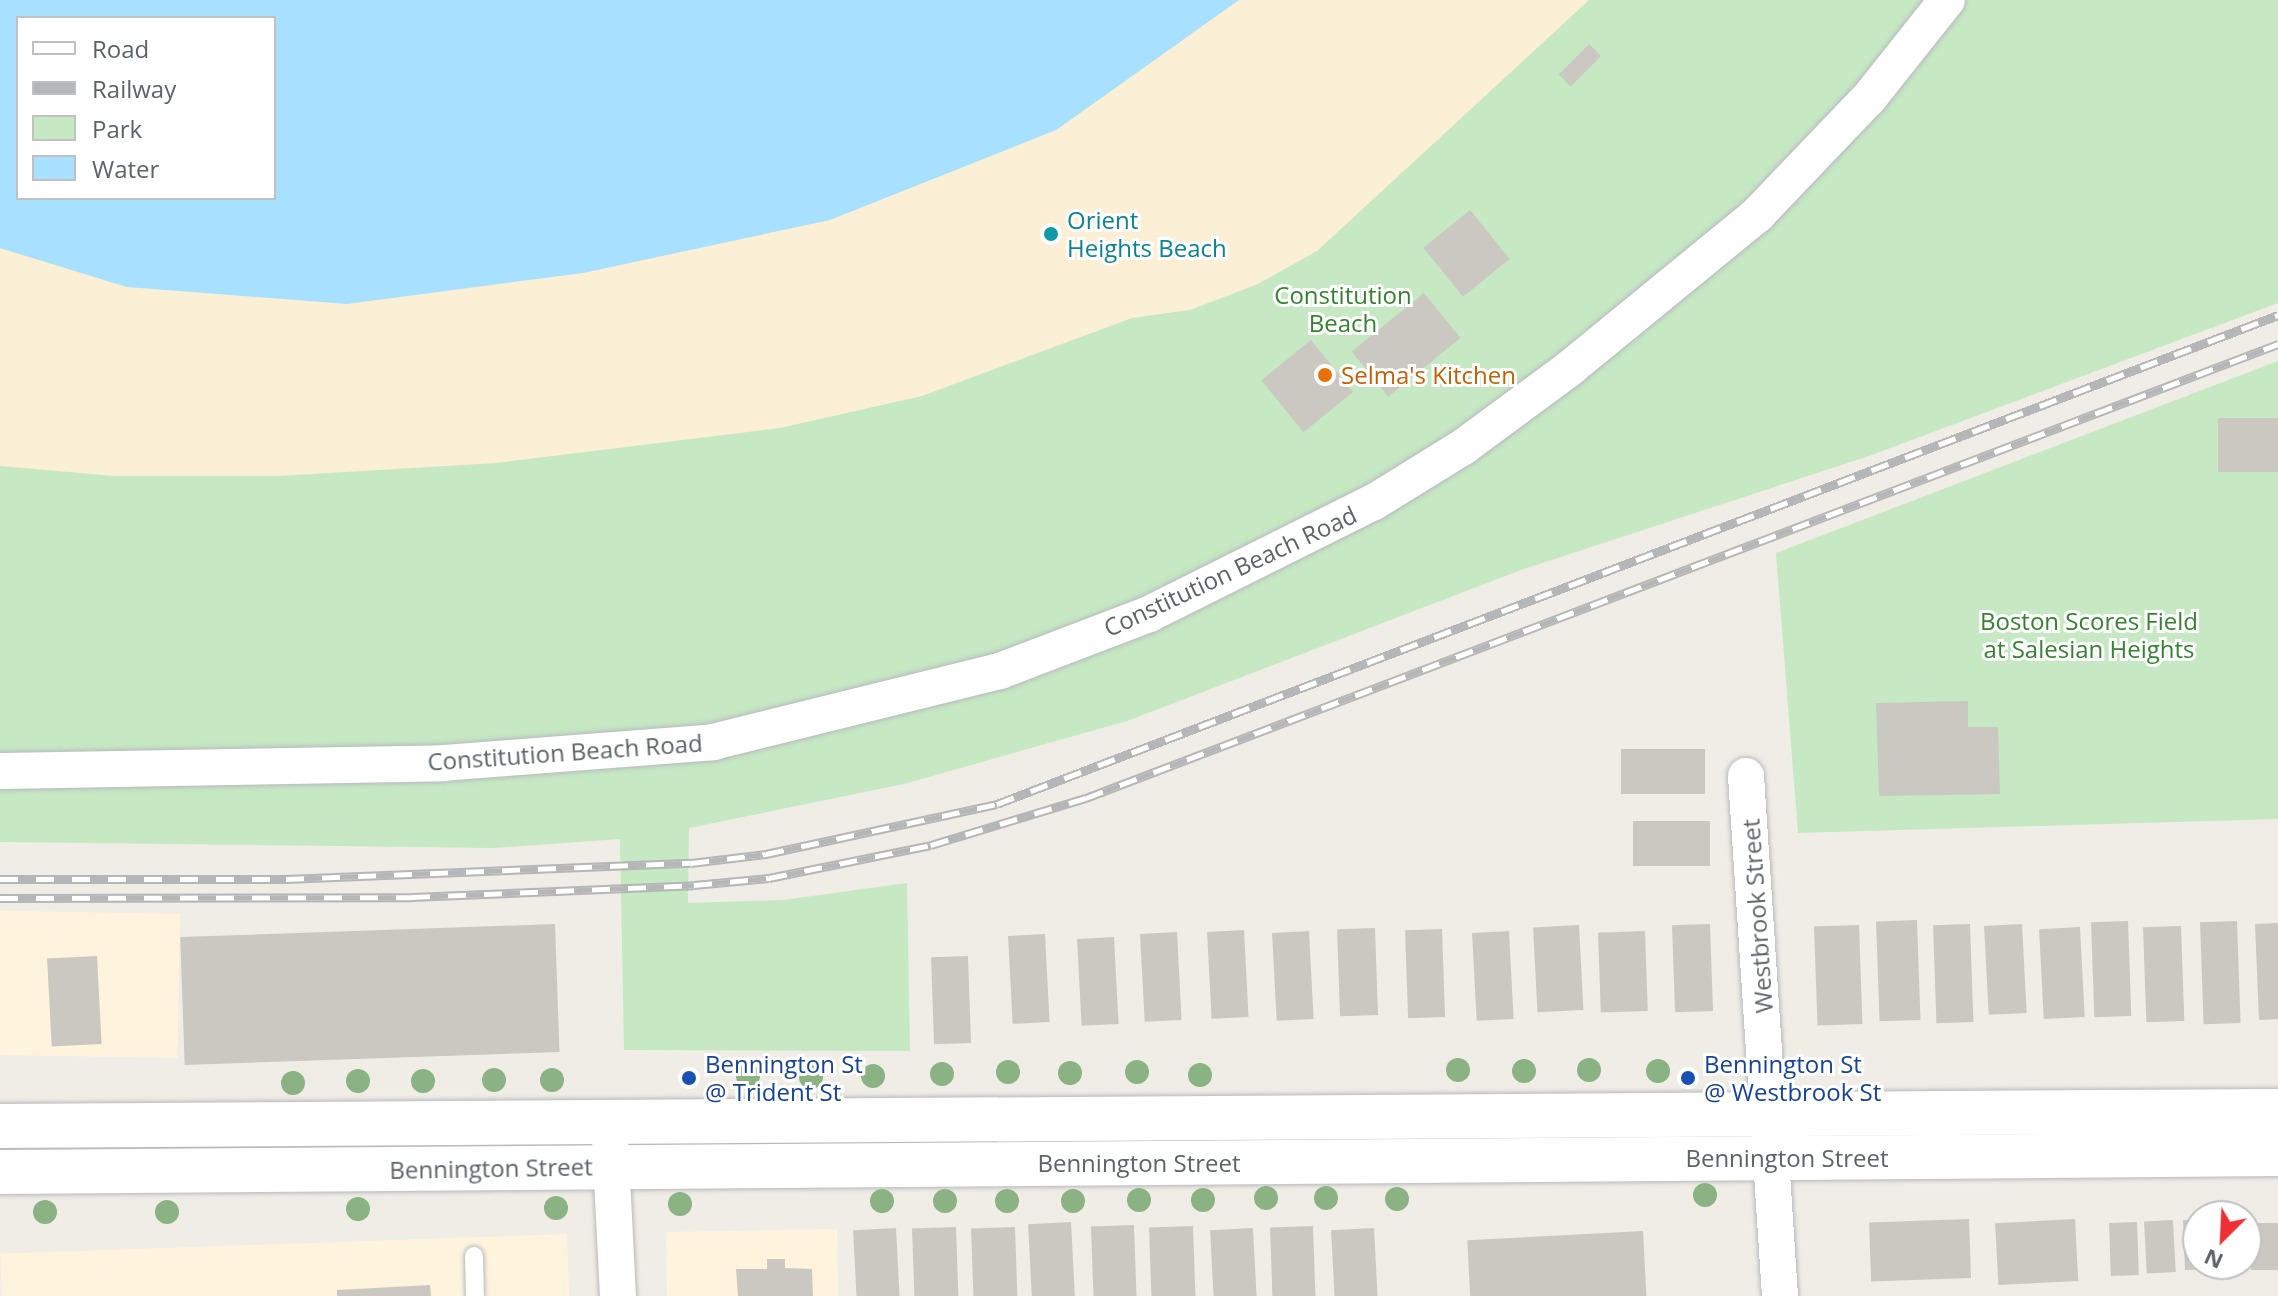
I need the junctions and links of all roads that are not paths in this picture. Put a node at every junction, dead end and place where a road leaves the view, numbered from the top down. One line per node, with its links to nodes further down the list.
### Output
1 (1947, 0): 2 (street, Constitution Beach Road)
2 (0, 771)
3 (1746, 776): 5 (street, Westbrook Street)
4 (2278, 1111): 5 (main road, Bennington Street)
5 (1771, 1114): 6 (main road, Bennington Street); 11 (street, Westbrook Street)
6 (609, 1121): 7 (main road, Bennington Street); 12 (street)
7 (304, 1124): 8 (main road, Bennington Street); 13 (main road)
8 (64, 1125): 9 (main road, Bennington Street); 14 (main road)
9 (0, 1126)
10 (2278, 1154): 11 (main road, Bennington Street)
11 (1773, 1158): 12 (main road, Bennington Street); 19 (street, Westbrook Street)
12 (611, 1167): 13 (main road, Bennington Street); 18 (street)
13 (305, 1170): 14 (main road, Bennington Street)
14 (63, 1171): 15 (main road, Bennington Street)
15 (0, 1172)
16 (474, 1256): 17 (lane)
17 (475, 1296)
18 (618, 1296)
19 (1780, 1296)

